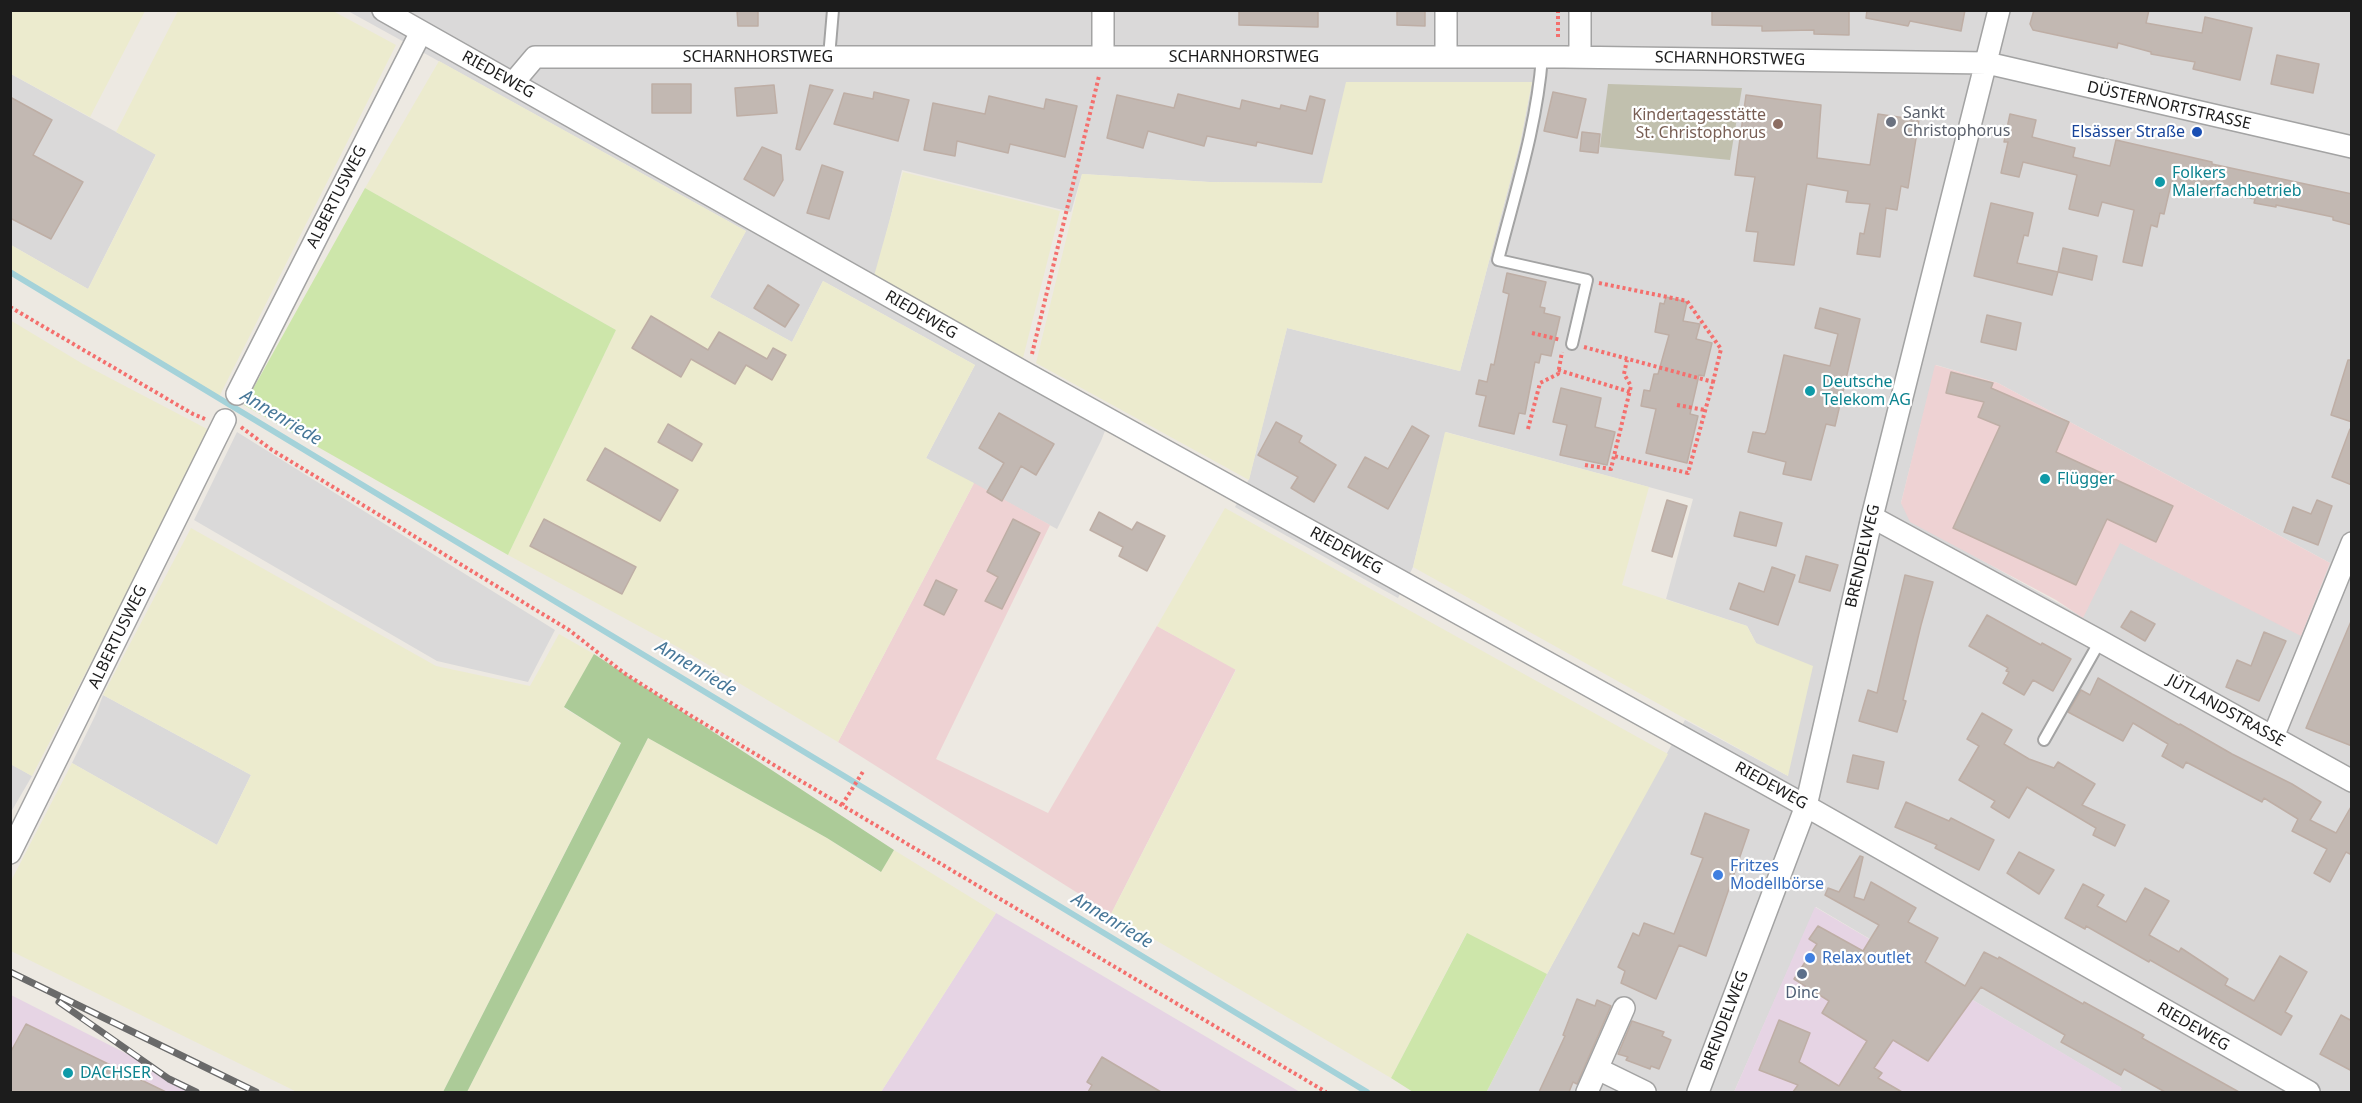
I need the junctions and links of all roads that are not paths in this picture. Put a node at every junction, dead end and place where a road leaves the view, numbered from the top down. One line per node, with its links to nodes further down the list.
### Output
1 (383, 10): 7 (street, RIEDEWEG)
2 (833, 10): 8 (lane)
3 (1103, 10): 9 (street)
4 (1446, 10): 10 (street)
5 (1580, 10): 12 (street)
6 (1999, 10): 13 (street, BRENDELWEG)
7 (421, 32): 14 (street, RIEDEWEG); 17 (street, ALBERTUSWEG)
8 (829, 57): 9 (street, SCHARNHORSTWEG); 14 (street, SCHARNHORSTWEG)
9 (1103, 57): 10 (street, SCHARNHORSTWEG)
10 (1446, 57): 11 (street, SCHARNHORSTWEG)
11 (1550, 57): 12 (street, SCHARNHORSTWEG); 16 (lane)
12 (1580, 57): 13 (street, SCHARNHORSTWEG)
13 (1987, 63): 15 (street, DÜSTERNORTSTRASSE); 19 (street, BRENDELWEG)
14 (513, 83): 25 (street, RIEDEWEG)
15 (2352, 147)
16 (1568, 342)
17 (237, 394)
18 (224, 423): 26 (street, ALBERTUSWEG)
19 (1872, 517): 21 (street, JÜTLANDSTRASSE); 25 (street, BRENDELWEG)
20 (2352, 543): 22 (street)
21 (2100, 641): 22 (street, JÜTLANDSTRASSE); 23 (lane)
22 (2273, 737): 24 (street, JÜTLANDSTRASSE)
23 (2044, 740)
24 (2352, 781)
25 (1806, 806): 29 (street, RIEDEWEG); 32 (street, BRENDELWEG)
26 (10, 853)
27 (1624, 1008): 28 (street)
28 (1598, 1069): 30 (street); 31 (street)
29 (2298, 1090)
30 (1587, 1092)
31 (1645, 1092)
32 (1698, 1092)

